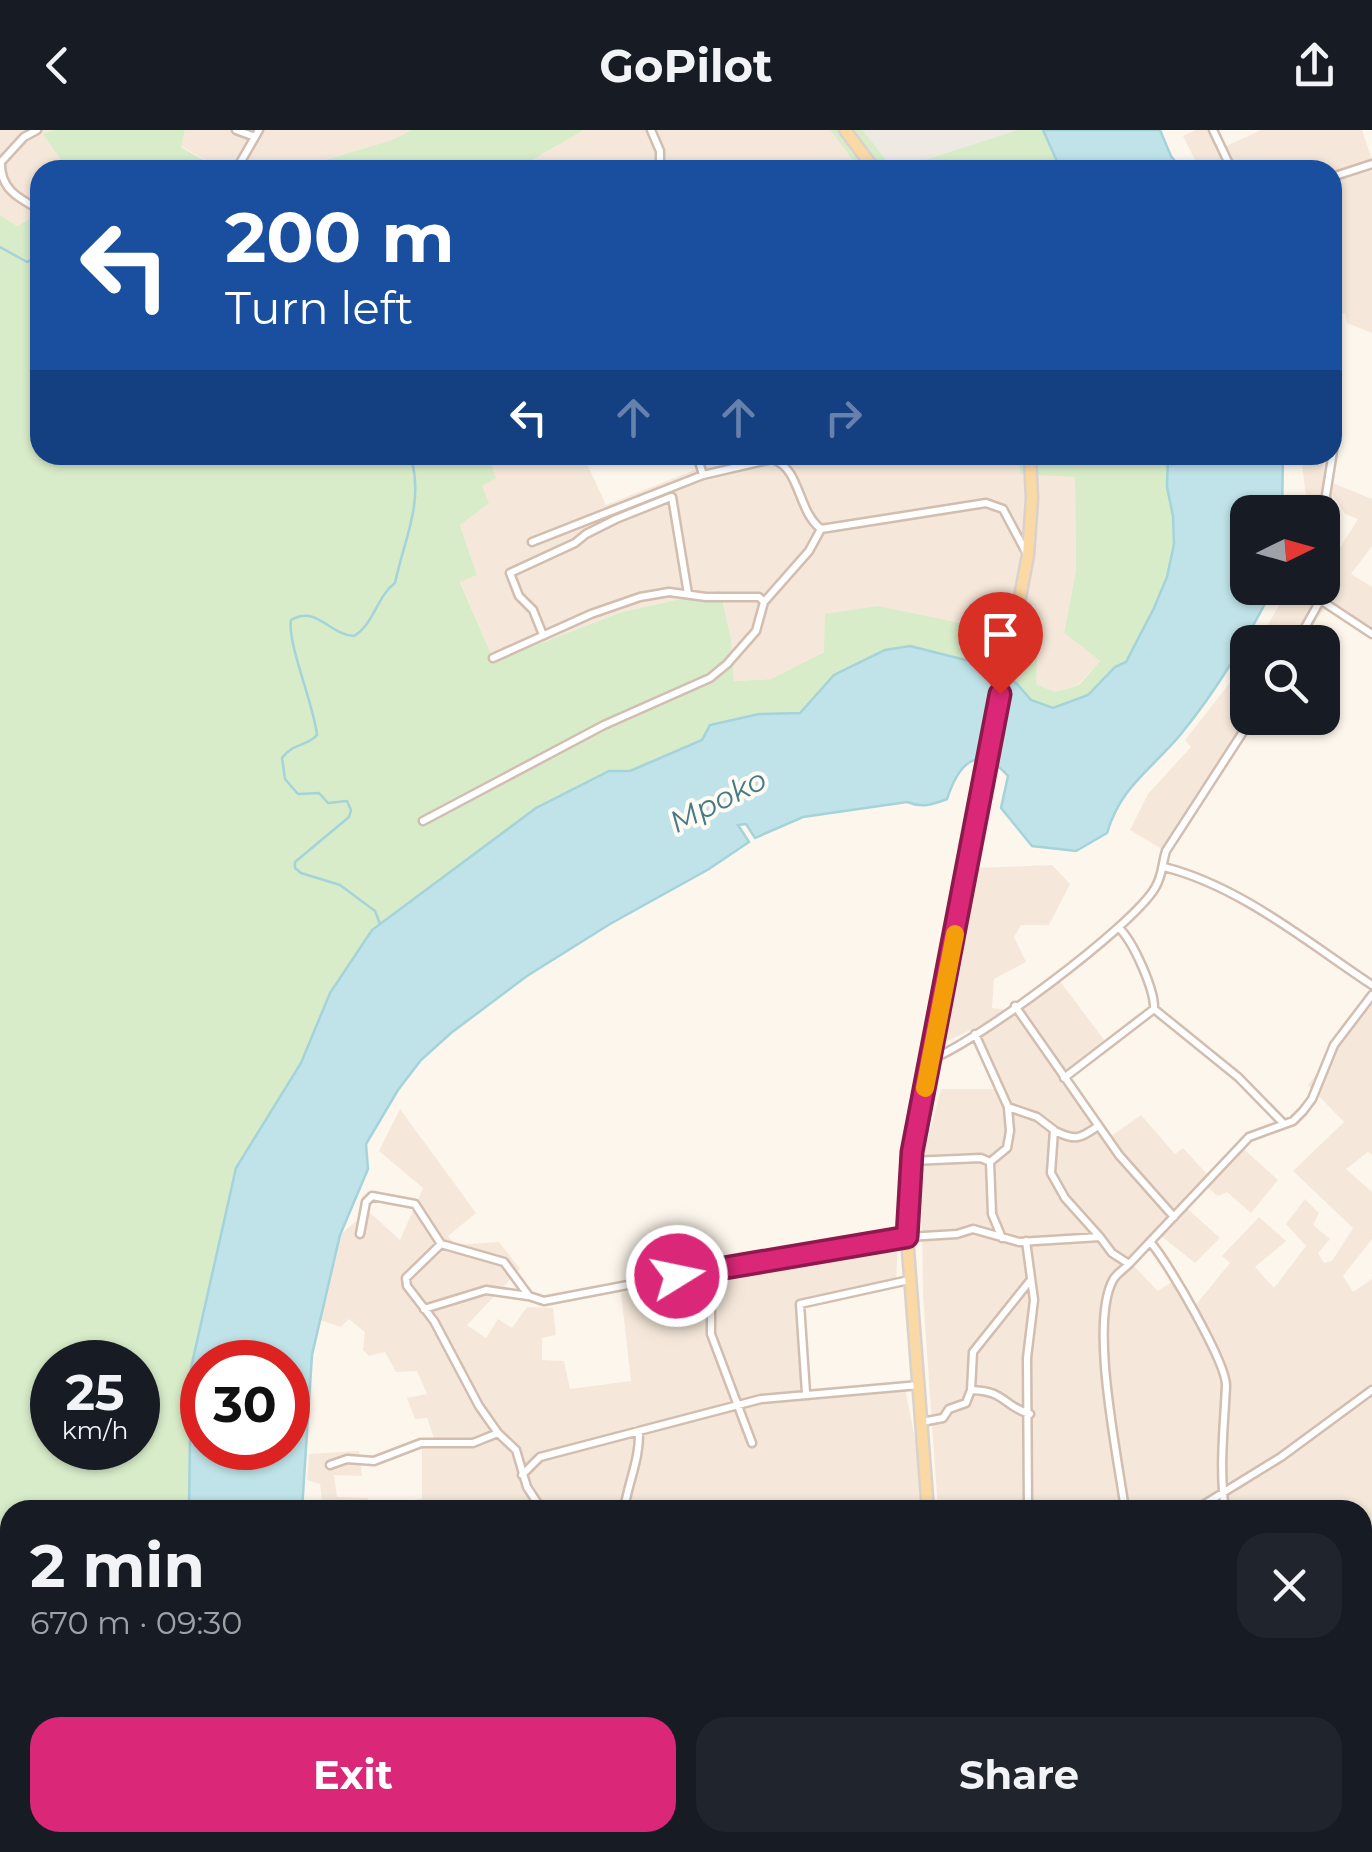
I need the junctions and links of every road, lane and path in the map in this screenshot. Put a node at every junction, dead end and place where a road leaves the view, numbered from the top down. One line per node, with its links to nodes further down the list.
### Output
1 (37, 130): 11 (street)
2 (236, 130): 6 (street)
3 (651, 130): 8 (street)
4 (845, 130): 9 (main road)
5 (1213, 130): 10 (street)
6 (258, 134): 7 (street)
7 (242, 160)
8 (662, 160)
9 (868, 160)
10 (1227, 160)
11 (0, 161): 14 (street)
12 (1372, 164): 13 (street)
13 (1342, 174)
14 (30, 204)
15 (700, 465): 20 (street)
16 (738, 465): 20 (street)
17 (785, 465): 24 (street)
18 (1030, 465): 26 (main road)
19 (1331, 465): 22 (street)
20 (702, 475): 21 (street)
21 (676, 487): 23 (street); 25 (street)
22 (1326, 495)
23 (672, 497): 27 (street); 31 (street)
24 (821, 529): 26 (street); 28 (street)
25 (532, 542)
26 (1028, 554): 42 (main road)
27 (688, 594): 28 (street); 31 (street)
28 (764, 602): 34 (street)
29 (1328, 605): 30 (street)
30 (1372, 634)
31 (543, 635): 32 (street)
32 (493, 658)
33 (1241, 735): 35 (street)
34 (423, 821)
35 (1164, 866): 36 (street); 37 (street)
36 (1119, 928): 39 (street); 40 (street)
37 (1372, 984)
38 (1372, 995): 45 (street)
39 (1015, 1006): 41 (street); 43 (street)
40 (1154, 1010): 43 (street); 45 (street)
41 (975, 1034): 42 (street); 44 (street)
42 (931, 1060): 48 (main road)
43 (1064, 1078): 46 (street)
44 (1008, 1107): 47 (street); 49 (street)
45 (1284, 1124): 50 (street)
46 (1098, 1126): 47 (street); 50 (street)
47 (1054, 1130): 54 (street)
48 (911, 1161): 49 (street); 52 (main road)
49 (990, 1162): 53 (street)
50 (1174, 1218): 56 (street)
51 (360, 1234): 57 (street)
52 (907, 1237): 53 (street); 59 (street); 60 (main road)
53 (1002, 1238): 55 (street)
54 (1100, 1238): 55 (street); 58 (street)
55 (1026, 1241): 61 (street)
56 (1152, 1242): 58 (street); 78 (street)
57 (441, 1244): 62 (street); 63 (street)
58 (1129, 1264): 83 (street)
59 (710, 1270): 62 (street); 68 (street)
60 (910, 1280): 64 (main road); 67 (street)
61 (1030, 1281): 65 (street); 69 (street)
62 (530, 1296): 63 (street)
63 (424, 1309): 72 (street)
64 (919, 1386): 67 (street); 70 (main road)
65 (971, 1390): 69 (street); 70 (street)
66 (1372, 1390): 78 (street)
67 (806, 1394): 68 (street)
68 (736, 1405): 71 (street); 73 (street)
69 (1030, 1414): 82 (street)
70 (922, 1422): 81 (main road)
71 (639, 1431): 75 (street); 80 (street)
72 (498, 1433): 74 (street); 76 (street)
73 (752, 1443)
74 (516, 1450): 75 (street); 77 (street)
75 (540, 1457): 77 (street)
76 (330, 1465)
77 (522, 1475): 79 (street)
78 (1223, 1494): 84 (street); 85 (street)
79 (536, 1500)
80 (626, 1500)
81 (927, 1500)
82 (1027, 1500)
83 (1124, 1500)
84 (1212, 1500)
85 (1224, 1500)

